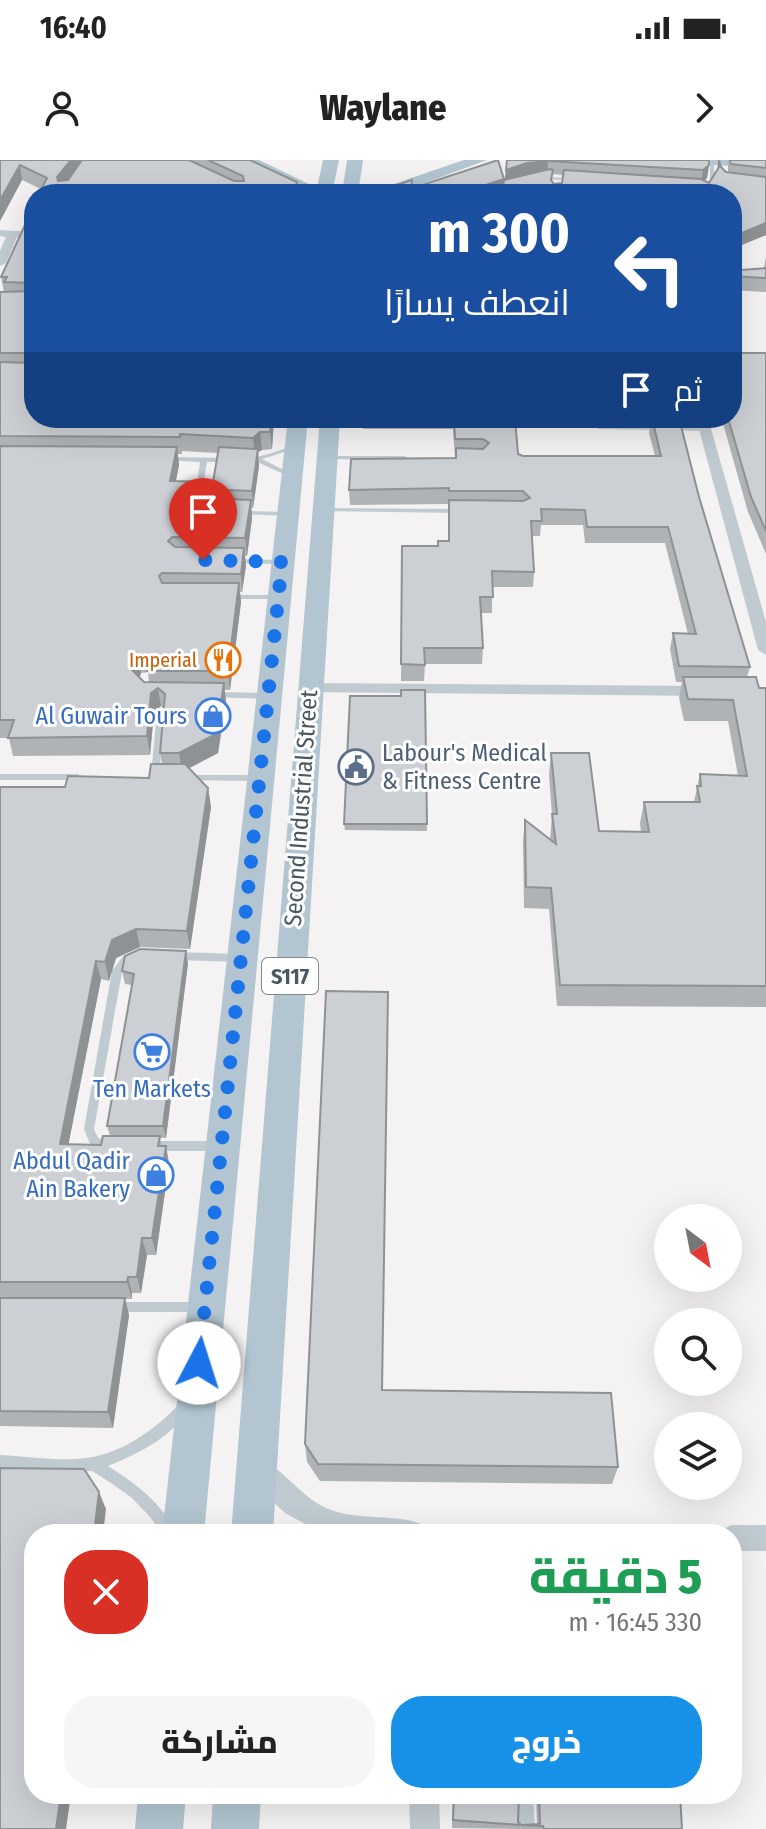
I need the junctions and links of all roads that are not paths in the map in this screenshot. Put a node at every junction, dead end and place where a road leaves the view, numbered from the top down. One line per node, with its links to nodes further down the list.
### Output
1 (246, 160): 9 (main road)
2 (331, 160): 10 (main road)
3 (355, 160): 11 (main road)
4 (479, 160): 12 (main road)
5 (717, 162): 6 (main road); 15 (lane)
6 (766, 163)
7 (558, 178): 8 (lane); 13 (lane); 14 (lane)
8 (583, 179)
9 (297, 184)
10 (326, 184)
11 (351, 184)
12 (408, 184)
13 (517, 184)
14 (557, 184)
15 (709, 184)
16 (0, 233): 17 (street)
17 (13, 234): 18 (street); 19 (street)
18 (24, 235)
19 (0, 262)
20 (329, 428): 23 (main road, Second Industrial Street / S117)
21 (705, 428): 37 (street)
22 (295, 447): 27 (lane); 27 (lane); 32 (main road, Second Industrial Street / S117)
23 (327, 458): 24 (lane); 29 (main road, Second Industrial Street / S117)
24 (420, 458)
25 (157, 459): 26 (lane)
26 (204, 459): 27 (lane); 28 (lane)
27 (256, 460)
28 (199, 492)
29 (324, 510): 30 (lane); 38 (main road, Second Industrial Street / S117)
30 (477, 512)
31 (231, 513): 32 (lane)
32 (288, 514): 34 (main road, Second Industrial Street / S117)
33 (222, 561): 34 (lane)
34 (282, 562): 36 (main road, Second Industrial Street / S117)
35 (221, 596): 36 (lane)
36 (278, 597): 41 (main road, Second Industrial Street / S117)
37 (766, 650)
38 (310, 688): 39 (street); 59 (main road, Second Industrial Street / S117)
39 (719, 691)
40 (207, 695): 41 (lane)
41 (268, 696): 47 (main road, Second Industrial Street / S117)
42 (161, 712): 46 (lane)
43 (0, 777): 44 (lane)
44 (93, 777)
45 (139, 777): 46 (lane)
46 (155, 777): 47 (lane)
47 (260, 778): 50 (main road, Second Industrial Street / S117)
48 (156, 955): 51 (lane)
49 (170, 955): 50 (lane)
50 (242, 958): 53 (main road, Second Industrial Street / S117)
51 (123, 1146)
52 (137, 1146): 53 (lane)
53 (221, 1146): 55 (main road, Second Industrial Street / S117)
54 (95, 1307): 55 (lane)
55 (205, 1307): 56 (main road, Second Industrial Street / S117)
56 (197, 1391): 58 (lane); 61 (main road, Second Industrial Street / S117)
57 (0, 1461): 58 (lane)
58 (92, 1464): 60 (lane)
59 (255, 1467): 62 (main road, Second Industrial Street / S117); 63 (street)
60 (163, 1524)
61 (184, 1524)
62 (252, 1524)
63 (332, 1524)
64 (742, 1538): 65 (street)
65 (766, 1538)
66 (161, 1804): 70 (main road)
67 (236, 1804): 71 (main road)
68 (424, 1804): 72 (street)
69 (526, 1804): 73 (lane)
70 (159, 1829)
71 (235, 1829)
72 (425, 1829)
73 (527, 1829)

